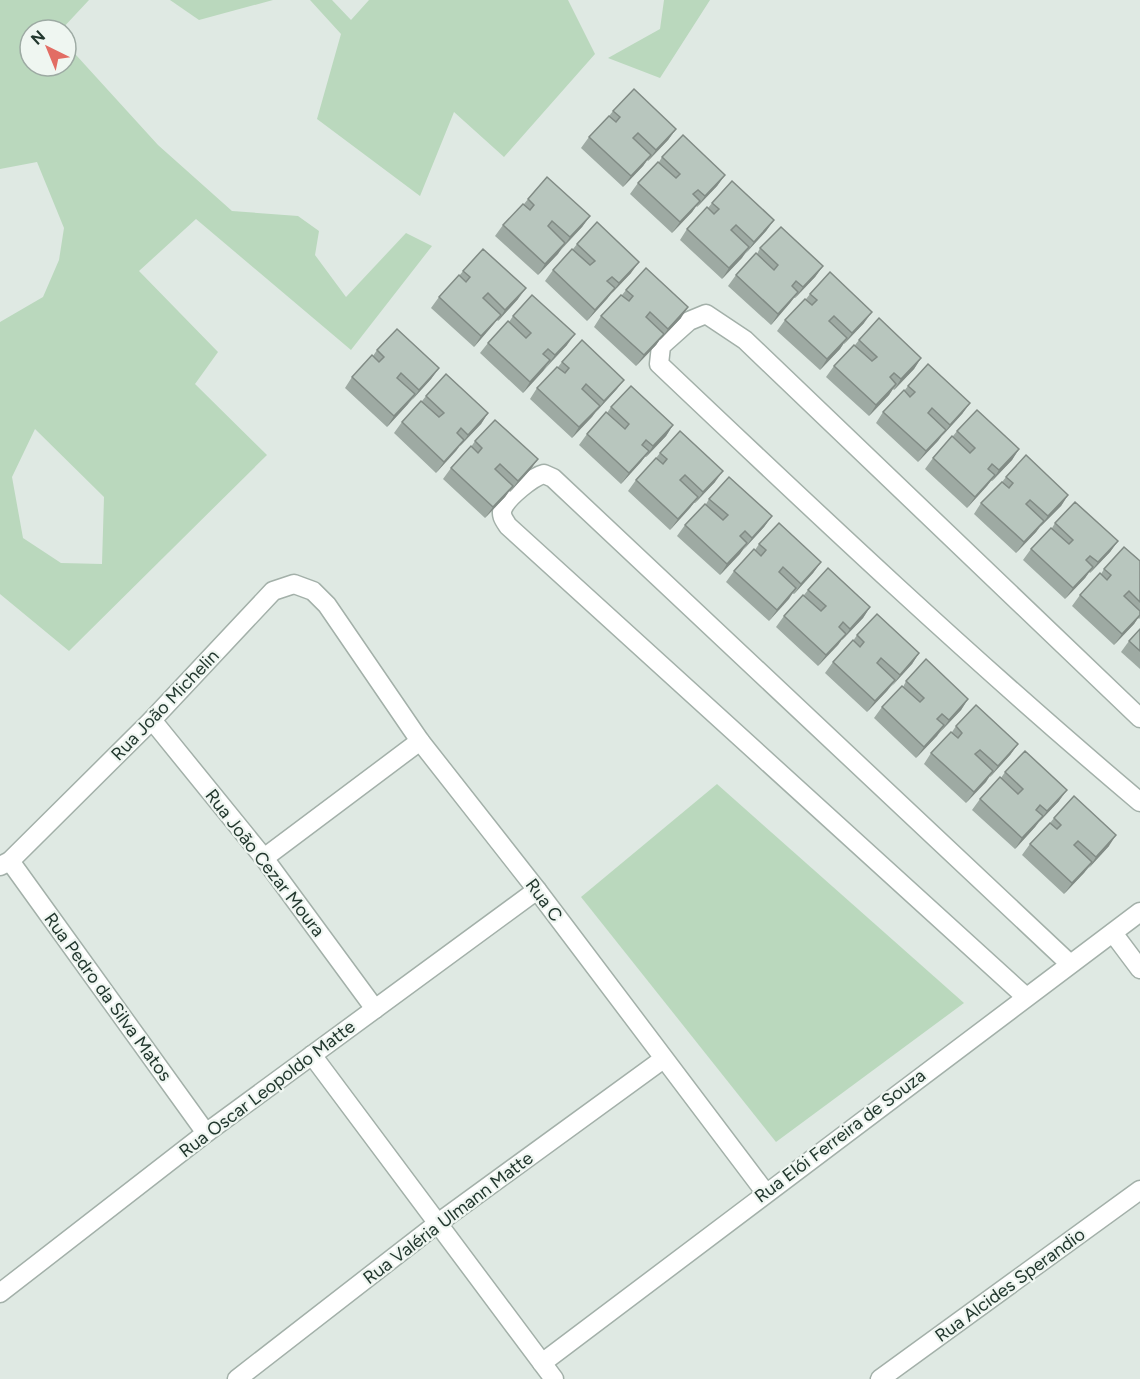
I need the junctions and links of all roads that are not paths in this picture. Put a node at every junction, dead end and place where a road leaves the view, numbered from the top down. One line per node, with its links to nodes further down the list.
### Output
1 (327, 605): 3 (street, Rua João Michelin); 4 (street, Rua C)
2 (1140, 718): 5 (street)
3 (152, 720): 6 (street, Rua João Cezar Moura); 7 (street, Rua João Michelin)
4 (420, 741): 6 (street); 8 (street, Rua C)
5 (1140, 802)
6 (264, 858): 14 (street, Rua João Cezar Moura)
7 (5, 863): 17 (street, Rua Pedro da Silva Matos)
8 (537, 890): 14 (street, Rua Oscar Leopoldo Matte); 16 (street, Rua C)
9 (1140, 912): 10 (street, Rua Elói Ferreira de Souza)
10 (1113, 933): 11 (street, Rua Elói Ferreira de Souza); 12 (street)
11 (1071, 964): 13 (street, Rua Elói Ferreira de Souza); 13 (street)
12 (1140, 969)
13 (1026, 997): 19 (street, Rua Elói Ferreira de Souza)
14 (375, 1009): 15 (street, Rua Oscar Leopoldo Matte)
15 (312, 1055): 17 (street, Rua Oscar Leopoldo Matte); 20 (street)
16 (662, 1060): 19 (street, Rua C); 20 (street, Rua Valéria Ulmann Matte)
17 (206, 1133): 21 (street, Rua Oscar Leopoldo Matte)
18 (1140, 1190): 25 (street, Rua Alcides Sperandio)
19 (765, 1192): 22 (street, Rua Elói Ferreira de Souza)
20 (438, 1223): 22 (street); 23 (street, Rua Valéria Ulmann Matte)
21 (0, 1293)
22 (542, 1363): 24 (street)
23 (237, 1379)
24 (554, 1379)
25 (880, 1379)

